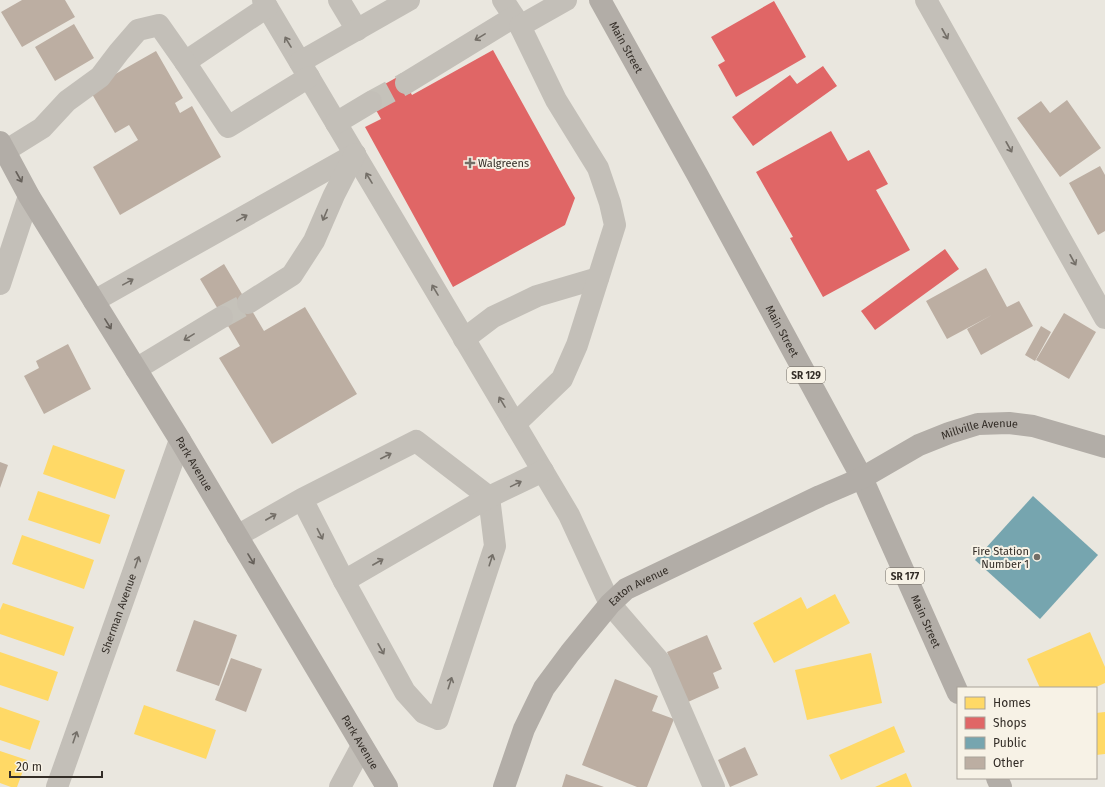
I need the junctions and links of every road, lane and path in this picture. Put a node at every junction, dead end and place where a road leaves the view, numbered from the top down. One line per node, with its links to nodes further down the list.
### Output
1 (339, 0): 8 (street)
2 (409, 0): 8 (street)
3 (566, 0): 7 (street)
4 (600, 0): 29 (main road, Main Street / SR 129)
5 (926, 0): 22 (street, one-way to 22)
6 (265, 4): 9 (street); 10 (street, one-way to 6)
7 (512, 14): 11 (street, one-way to 11); 17 (street)
8 (357, 30): 10 (street)
9 (185, 62): 10 (street); 14 (street)
10 (304, 70): 13 (street)
11 (406, 83)
12 (371, 102): 13 (street)
13 (336, 123): 15 (street)
14 (2, 147): 16 (main road, Park Avenue, one-way to 16)
15 (355, 154): 19 (street, one-way to 15); 20 (street, one-way to 20); 23 (street, one-way to 15)
16 (29, 196): 18 (street); 19 (main road, Park Avenue)
17 (598, 278): 23 (street); 25 (street)
18 (0, 284)
19 (94, 301): 24 (main road, Park Avenue, one-way to 24)
20 (248, 303)
21 (222, 317): 24 (street, one-way to 24)
22 (1105, 318)
23 (464, 339): 25 (street, one-way to 23)
24 (136, 369): 26 (main road, Park Avenue)
25 (515, 424): 28 (street)
26 (180, 440): 32 (main road, Park Avenue); 37 (street, Sherman Avenue, one-way to 26)
27 (1105, 447): 29 (main road, Millville Avenue)
28 (543, 471): 30 (street, one-way to 28); 34 (street)
29 (862, 478): 34 (main road, Eaton Avenue); 35 (main road, Main Street / SR 177)
30 (488, 497): 31 (street, one-way to 30); 33 (street, one-way to 30); 33 (street, one-way to 30)
31 (302, 500): 32 (street, one-way to 31); 33 (street, one-way to 33)
32 (237, 536): 36 (main road, Park Avenue, one-way to 36)
33 (344, 582)
34 (610, 604): 40 (main road, Eaton Avenue); 41 (street)
35 (957, 691)
36 (362, 746): 38 (street); 39 (main road, Park Avenue)
37 (57, 787)
38 (340, 787)
39 (387, 787)
40 (504, 787)
41 (714, 787)

